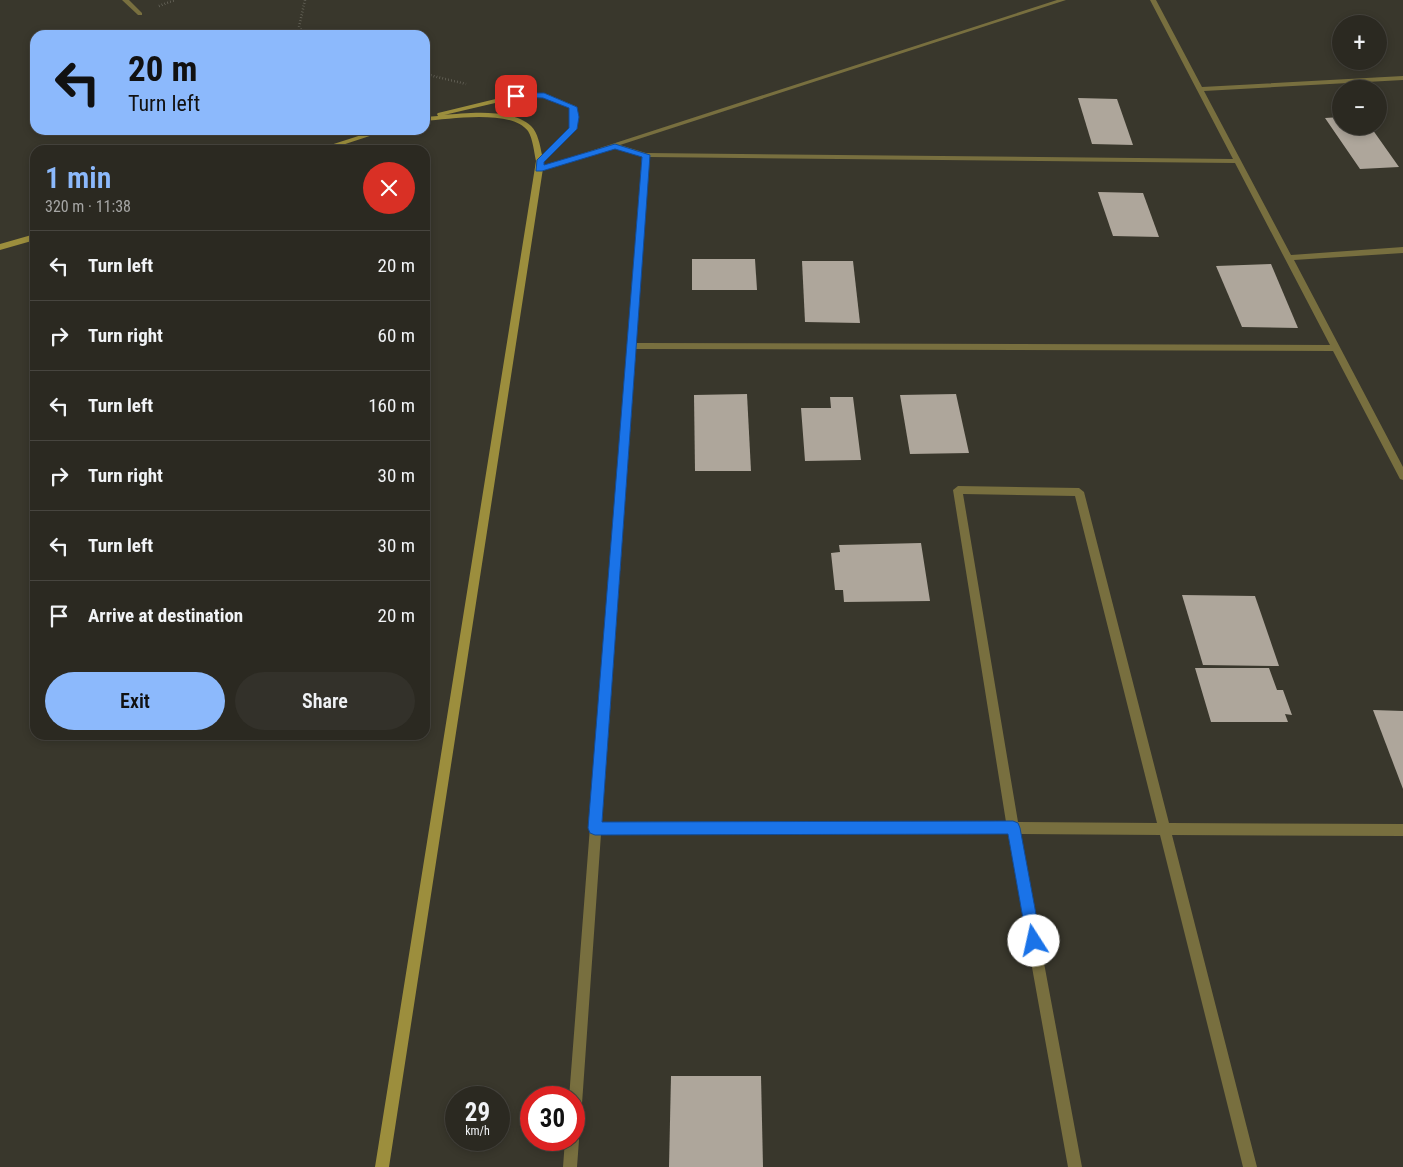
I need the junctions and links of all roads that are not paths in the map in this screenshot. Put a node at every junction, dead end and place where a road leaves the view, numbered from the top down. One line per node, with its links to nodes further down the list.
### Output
1 (125, 0): 4 (street)
2 (1063, 0): 11 (street)
3 (1153, 0): 6 (street)
4 (140, 14)
5 (1403, 78): 6 (street)
6 (1200, 89): 13 (street)
7 (430, 117): 14 (street)
8 (430, 118): 14 (street)
9 (368, 135): 10 (street)
10 (336, 145)
11 (615, 146): 12 (street); 14 (street)
12 (646, 155): 13 (street); 19 (street)
13 (1238, 161): 18 (street)
14 (540, 165): 28 (street)
15 (30, 238): 16 (street)
16 (0, 247)
17 (1403, 250): 18 (street)
18 (1288, 258): 20 (street)
19 (632, 346): 20 (street); 22 (street)
20 (1336, 348): 21 (street)
21 (1403, 476)
22 (595, 828): 23 (street); 26 (street)
23 (1013, 828): 24 (street); 24 (street); 30 (street)
24 (1164, 829): 25 (street); 31 (street)
25 (1403, 830)
26 (576, 1086)
27 (571, 1151): 29 (street)
28 (382, 1167)
29 (570, 1167)
30 (1074, 1167)
31 (1250, 1167)

